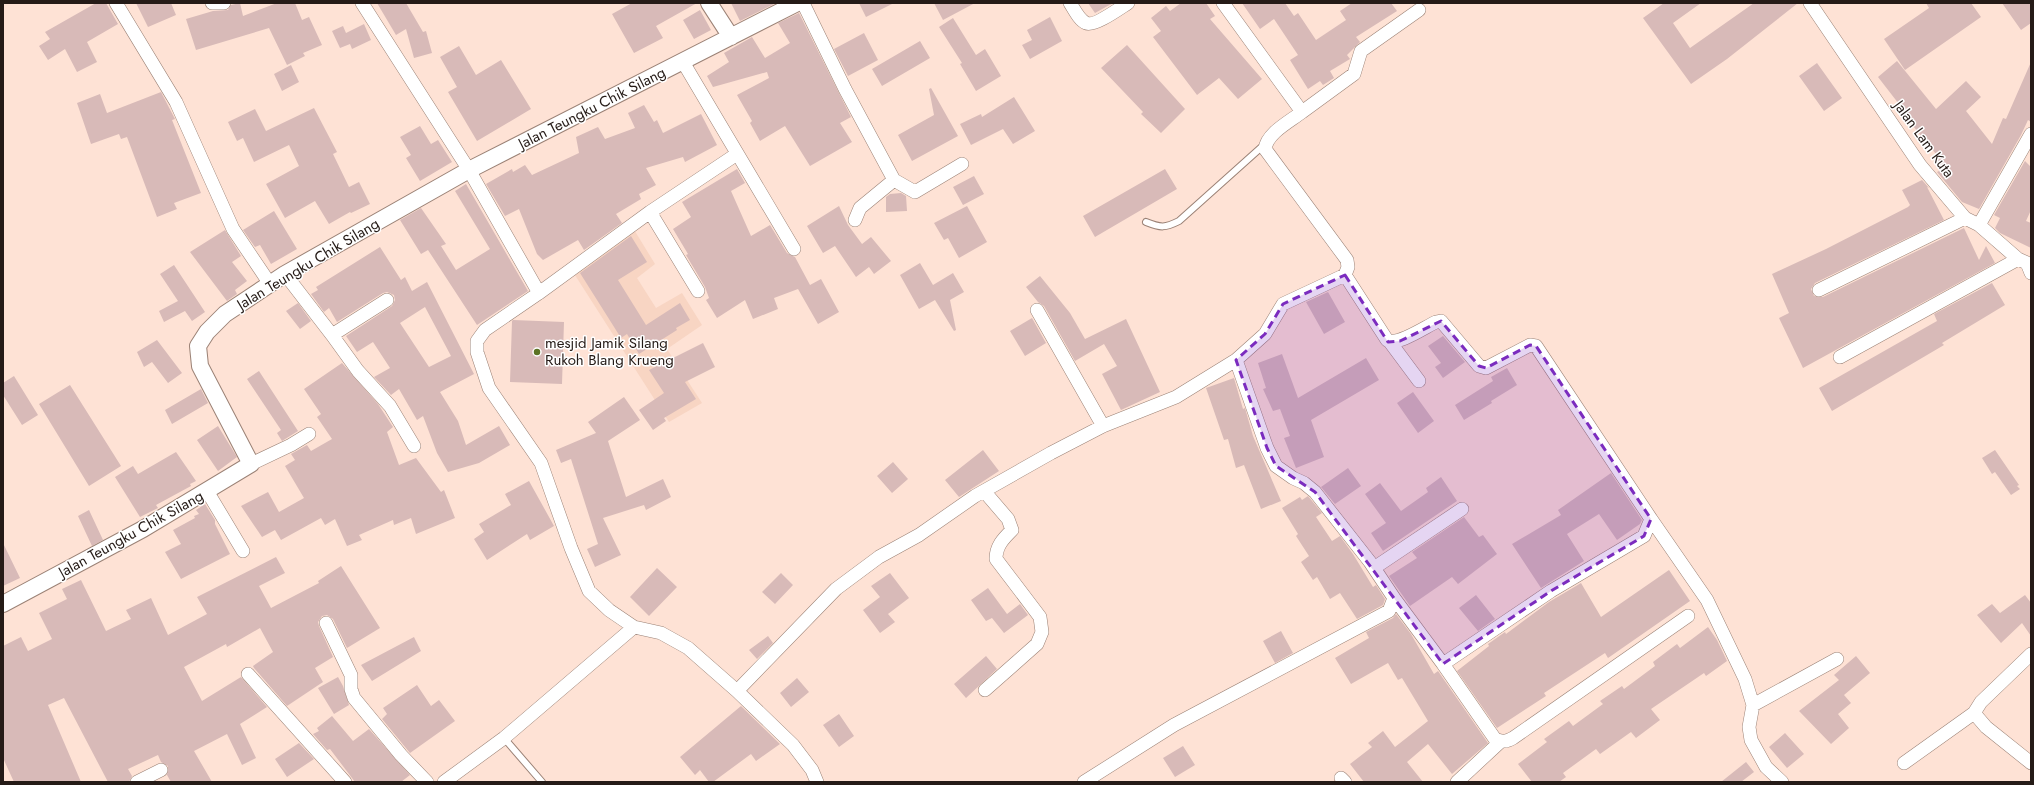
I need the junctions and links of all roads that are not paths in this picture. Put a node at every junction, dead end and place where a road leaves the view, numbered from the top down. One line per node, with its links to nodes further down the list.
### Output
1 (116, 3): 32 (street)
2 (212, 3): 3 (street)
3 (224, 3)
4 (362, 3): 20 (street)
5 (709, 3): 13 (street)
6 (797, 3): 13 (street, Jalan Teungku Chik Silang)
7 (803, 3): 21 (street)
8 (1070, 3): 9 (street)
9 (1128, 3)
10 (1223, 3): 15 (street)
11 (1810, 3): 23 (street, Jalan Lam Kuta)
12 (1419, 10): 15 (street)
13 (730, 37): 14 (street, Jalan Teungku Chik Silang)
14 (683, 62): 18 (street); 20 (street, Jalan Teungku Chik Silang)
15 (1302, 112): 17 (street)
16 (2031, 134): 26 (street)
17 (1266, 143): 25 (lane); 31 (street)
18 (737, 154): 22 (street); 27 (street)
19 (962, 164): 21 (street)
20 (469, 170): 29 (street, Jalan Teungku Chik Silang); 35 (street)
21 (894, 180): 24 (street)
22 (650, 212): 34 (street); 35 (street)
23 (1965, 218): 26 (street, Jalan Lam Kuta); 33 (street)
24 (855, 220)
25 (1146, 222)
26 (1979, 225): 28 (street, Jalan Lam Kuta)
27 (794, 249)
28 (2018, 259): 30 (street, Jalan Lam Kuta); 40 (street)
29 (285, 274): 32 (street, Jalan Teungku Chik Silang); 38 (street)
30 (2031, 274)
31 (1345, 275): 39 (street); 41 (street)
32 (270, 284): 46 (street, Jalan Teungku Chik Silang)
33 (1819, 290)
34 (698, 291)
35 (539, 293): 57 (street)
36 (387, 300): 38 (street)
37 (1037, 310): 43 (street)
38 (332, 335): 45 (street)
39 (1390, 342): 42 (street); 50 (street)
40 (1840, 357)
41 (1236, 360): 43 (street); 52 (street)
42 (1419, 381)
43 (1103, 426): 47 (street)
44 (308, 434): 46 (street)
45 (414, 446)
46 (251, 464): 48 (street, Jalan Teungku Chik Silang)
47 (984, 490): 62 (street); 63 (street)
48 (206, 491): 51 (street); 54 (street, Jalan Teungku Chik Silang)
49 (1462, 508): 52 (street)
50 (1651, 519): 60 (street); 64 (street)
51 (243, 551)
52 (1374, 568): 53 (street)
53 (1394, 598): 60 (street); 77 (street)
54 (3, 604)
55 (1688, 616): 67 (street)
56 (326, 623): 73 (street)
57 (634, 628): 63 (street); 66 (street)
58 (2031, 654): 65 (street)
59 (1837, 659): 64 (street)
60 (1444, 664): 67 (street)
61 (248, 674): 72 (street)
62 (985, 690)
63 (737, 691): 76 (street)
64 (1753, 705): 79 (street)
65 (1974, 714): 68 (street); 69 (street)
66 (504, 738): 74 (street); 75 (lane)
67 (1500, 742): 78 (street)
68 (1904, 763)
69 (2031, 763)
70 (161, 770): 71 (street)
71 (137, 782)
72 (345, 782)
73 (427, 782)
74 (444, 782)
75 (542, 782)
76 (817, 782)
77 (1084, 782)
78 (1457, 782)
79 (1782, 782)

